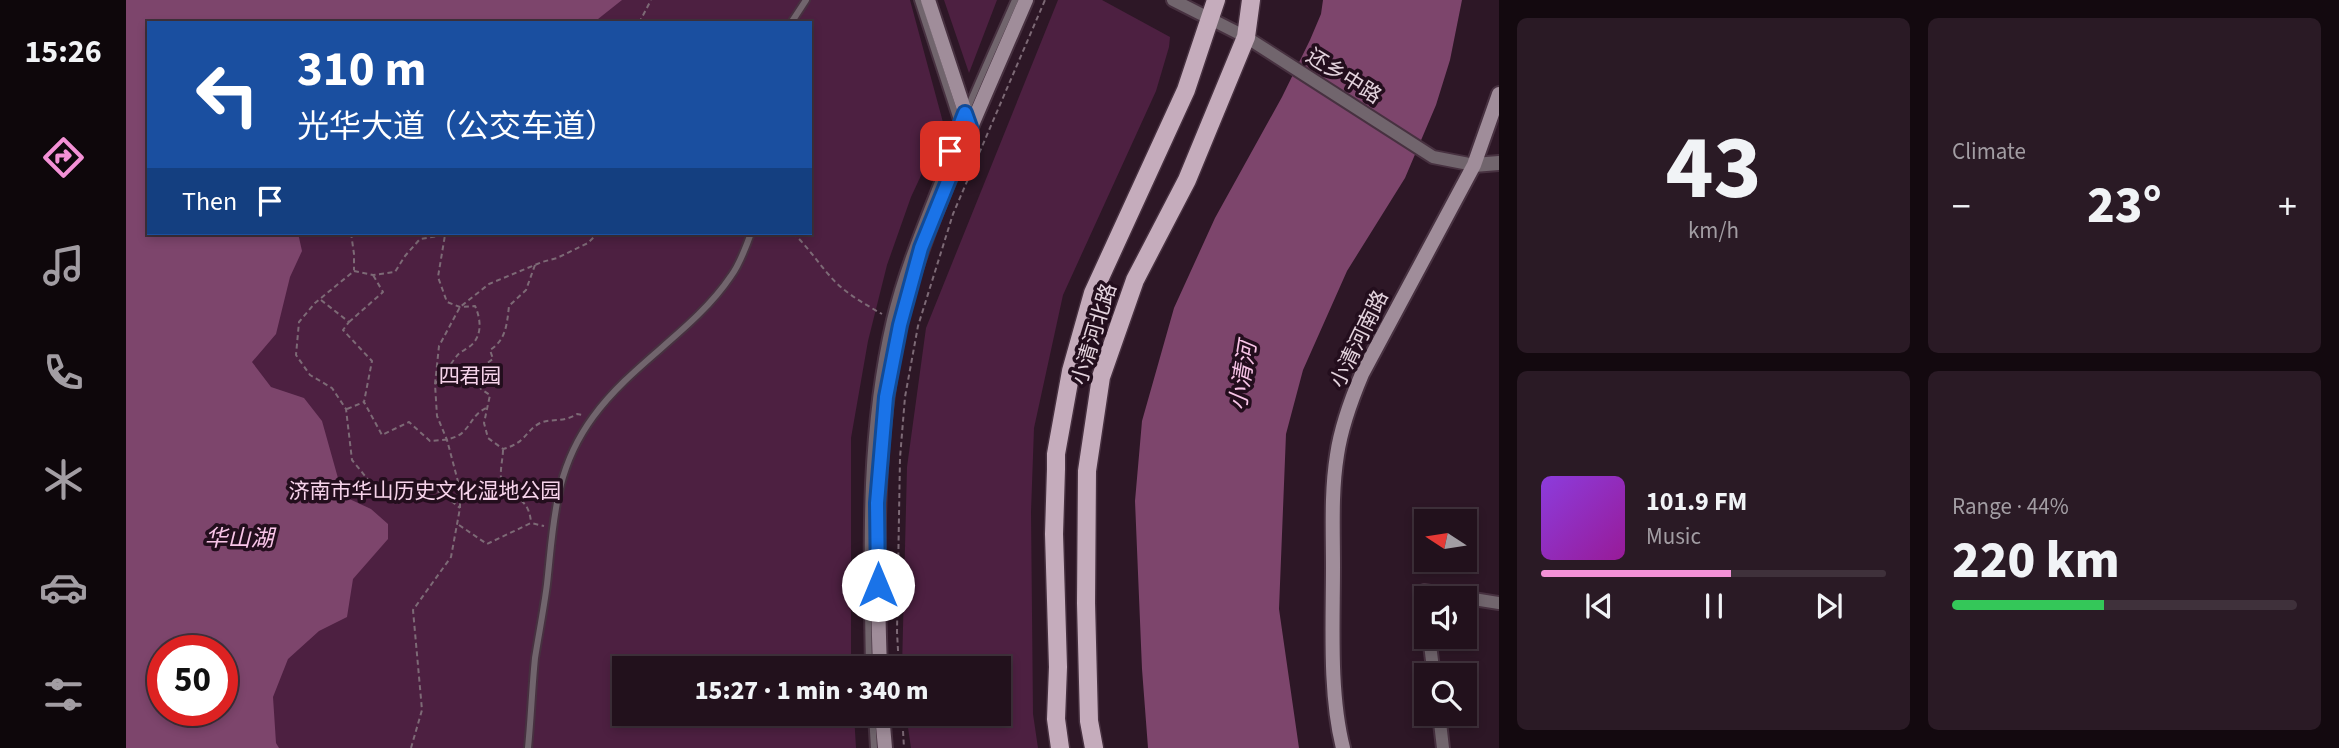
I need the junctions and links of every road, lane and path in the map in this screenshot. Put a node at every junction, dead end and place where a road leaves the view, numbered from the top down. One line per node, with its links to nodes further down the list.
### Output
1 (651, 0): 12 (path)
2 (806, 0): 13 (lane)
3 (919, 0): 16 (lane)
4 (928, 0): 16 (main road)
5 (1015, 0): 16 (lane)
6 (1026, 0): 16 (main road)
7 (1045, 0): 45 (path)
8 (1172, 0): 11 (street, 还乡中路)
9 (1216, 0): 11 (main road, 小清河北路)
10 (1251, 0): 14 (main road, 小清河北路)
11 (1211, 19): 14 (street, 还乡中路); 55 (main road, 小清河北路)
12 (640, 21)
13 (792, 21)
14 (1246, 37): 18 (street, 还乡中路); 56 (main road, 小清河北路)
15 (1499, 94): 18 (main road, 小清河南路)
16 (965, 122): 28 (lane); 44 (main road)
17 (1499, 163): 18 (street, 还乡中路)
18 (1474, 164): 57 (main road, 小清河南路)
19 (351, 235): 24 (path)
20 (596, 235): 23 (path)
21 (750, 235): 34 (lane)
22 (795, 235): 28 (path)
23 (535, 264): 27 (path); 32 (path)
24 (354, 271): 25 (path); 26 (path)
25 (373, 275): 27 (path); 29 (path)
26 (320, 299): 29 (path); 33 (path)
27 (460, 307): 30 (path); 30 (path)
28 (890, 318): 43 (lane)
29 (349, 322): 31 (path)
30 (435, 384): 35 (path)
31 (364, 402): 33 (path); 35 (path)
32 (486, 408): 35 (path); 36 (path)
33 (346, 409): 37 (path)
34 (593, 417): 36 (path); 40 (lane)
35 (447, 440): 37 (path)
36 (503, 449): 38 (path)
37 (460, 509): 39 (path)
38 (531, 523): 39 (path); 40 (path)
39 (458, 524): 50 (path)
40 (551, 527): 51 (lane)
41 (1477, 599): 42 (street)
42 (1499, 603)
43 (869, 656)
44 (880, 656)
45 (898, 656)
46 (873, 726): 52 (lane)
47 (884, 726): 53 (main road)
48 (903, 726): 54 (path)
49 (1440, 726): 58 (street)
50 (411, 748)
51 (527, 748)
52 (874, 748)
53 (885, 748)
54 (904, 748)
55 (1060, 748)
56 (1094, 748)
57 (1343, 748)
58 (1443, 748)

